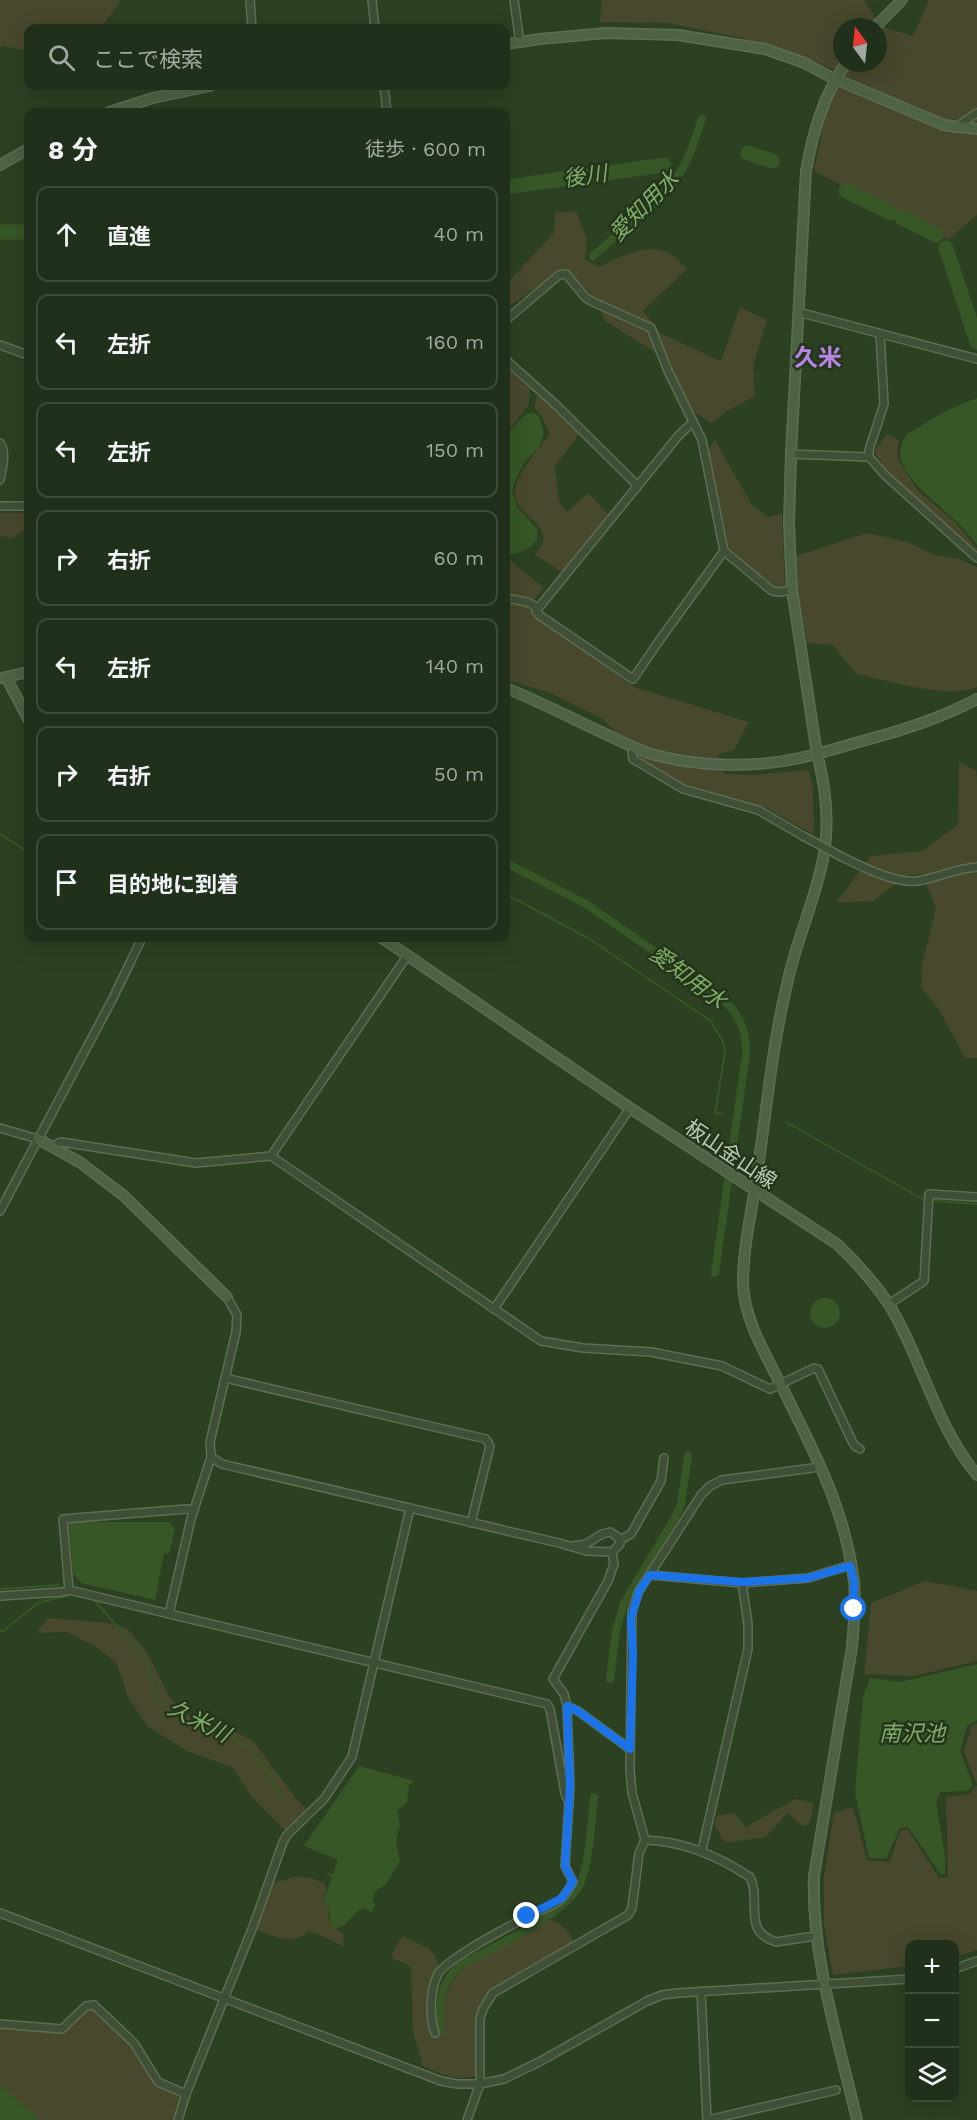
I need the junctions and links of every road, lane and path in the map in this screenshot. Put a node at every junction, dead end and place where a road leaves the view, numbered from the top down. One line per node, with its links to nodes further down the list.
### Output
1 (250, 0): 6 (street)
2 (372, 0): 7 (street)
3 (514, 0): 8 (street)
4 (902, 0): 5 (street)
5 (884, 18)
6 (252, 24)
7 (375, 24)
8 (520, 43): 9 (street); 11 (street)
9 (510, 44)
10 (840, 72): 11 (street)
11 (835, 79): 17 (street); 21 (street)
12 (191, 90): 14 (street)
13 (384, 90): 15 (street)
14 (128, 108)
15 (387, 108)
16 (977, 113): 17 (street)
17 (956, 128): 18 (street)
18 (977, 129)
19 (24, 151): 20 (street)
20 (0, 165)
21 (798, 312): 23 (street); 30 (street)
22 (510, 317): 28 (street)
23 (880, 334): 26 (street); 31 (street)
24 (0, 345): 25 (street)
25 (24, 354)
26 (977, 360)
27 (510, 364): 33 (street)
28 (693, 422): 33 (street); 36 (street)
29 (0, 442): 32 (street)
30 (791, 454): 31 (street); 38 (street)
31 (869, 457): 37 (street)
32 (0, 480)
33 (638, 486): 40 (street)
34 (0, 506): 35 (street)
35 (24, 506)
36 (723, 551): 38 (street); 40 (street)
37 (977, 558)
38 (792, 590): 48 (street)
39 (510, 599): 40 (street)
40 (536, 610)
41 (0, 669): 43 (street)
42 (24, 673): 43 (street)
43 (3, 678): 46 (street)
44 (510, 690): 47 (street)
45 (977, 699): 48 (street)
46 (24, 712)
47 (635, 748): 48 (street); 49 (street, bridge)
48 (817, 754): 58 (street)
49 (977, 867)
50 (140, 942): 55 (street)
51 (388, 942): 52 (street, 板山金山線)
52 (407, 956): 53 (street, 板山金山線); 57 (street)
53 (630, 1108): 58 (street, 板山金山線); 63 (street)
54 (0, 1128): 55 (street)
55 (38, 1139): 56 (street); 60 (street)
56 (51, 1147): 57 (street); 61 (street)
57 (271, 1156): 63 (street)
58 (755, 1192): 62 (street, 板山金山線); 65 (street)
59 (977, 1197): 62 (street)
60 (0, 1211)
61 (227, 1297): 64 (street)
62 (889, 1304): 70 (street, 板山金山線)
63 (494, 1309): 65 (street)
64 (225, 1378): 67 (street); 73 (street)
65 (781, 1385): 66 (street); 69 (street)
66 (860, 1449)
67 (211, 1457): 71 (street); 72 (street)
68 (664, 1458): 74 (street)
69 (820, 1465): 77 (street); 78 (street)
70 (977, 1474)
71 (410, 1508): 73 (street); 83 (street)
72 (194, 1510): 80 (street); 82 (street)
73 (471, 1523): 75 (street)
74 (620, 1540): 75 (street); 76 (street)
75 (572, 1546): 76 (street)
76 (612, 1552): 84 (street)
77 (850, 1566): 79 (street); 90 (street)
78 (650, 1575): 79 (street); 85 (street)
79 (742, 1582): 88 (street)
80 (69, 1590): 81 (street); 82 (street)
81 (0, 1596)
82 (169, 1614): 83 (street)
83 (374, 1662): 86 (street); 96 (street)
84 (567, 1706): 85 (street); 86 (street)
85 (630, 1749): 87 (street)
86 (569, 1803): 98 (street)
87 (645, 1840): 88 (street); 99 (street)
88 (702, 1850): 90 (street)
89 (0, 1912): 96 (street)
90 (815, 1936): 94 (street)
91 (977, 1961): 92 (street)
92 (959, 1967)
93 (905, 1979): 94 (street)
94 (825, 1983): 95 (street); 105 (street)
95 (701, 1991): 99 (street); 104 (street)
96 (224, 1998): 99 (street); 101 (street)
97 (0, 2024): 101 (street)
98 (435, 2033)
99 (480, 2084): 103 (street)
100 (836, 2090): 104 (street)
101 (186, 2094): 102 (street)
102 (178, 2120)
103 (467, 2120)
104 (708, 2120)
105 (857, 2120)

